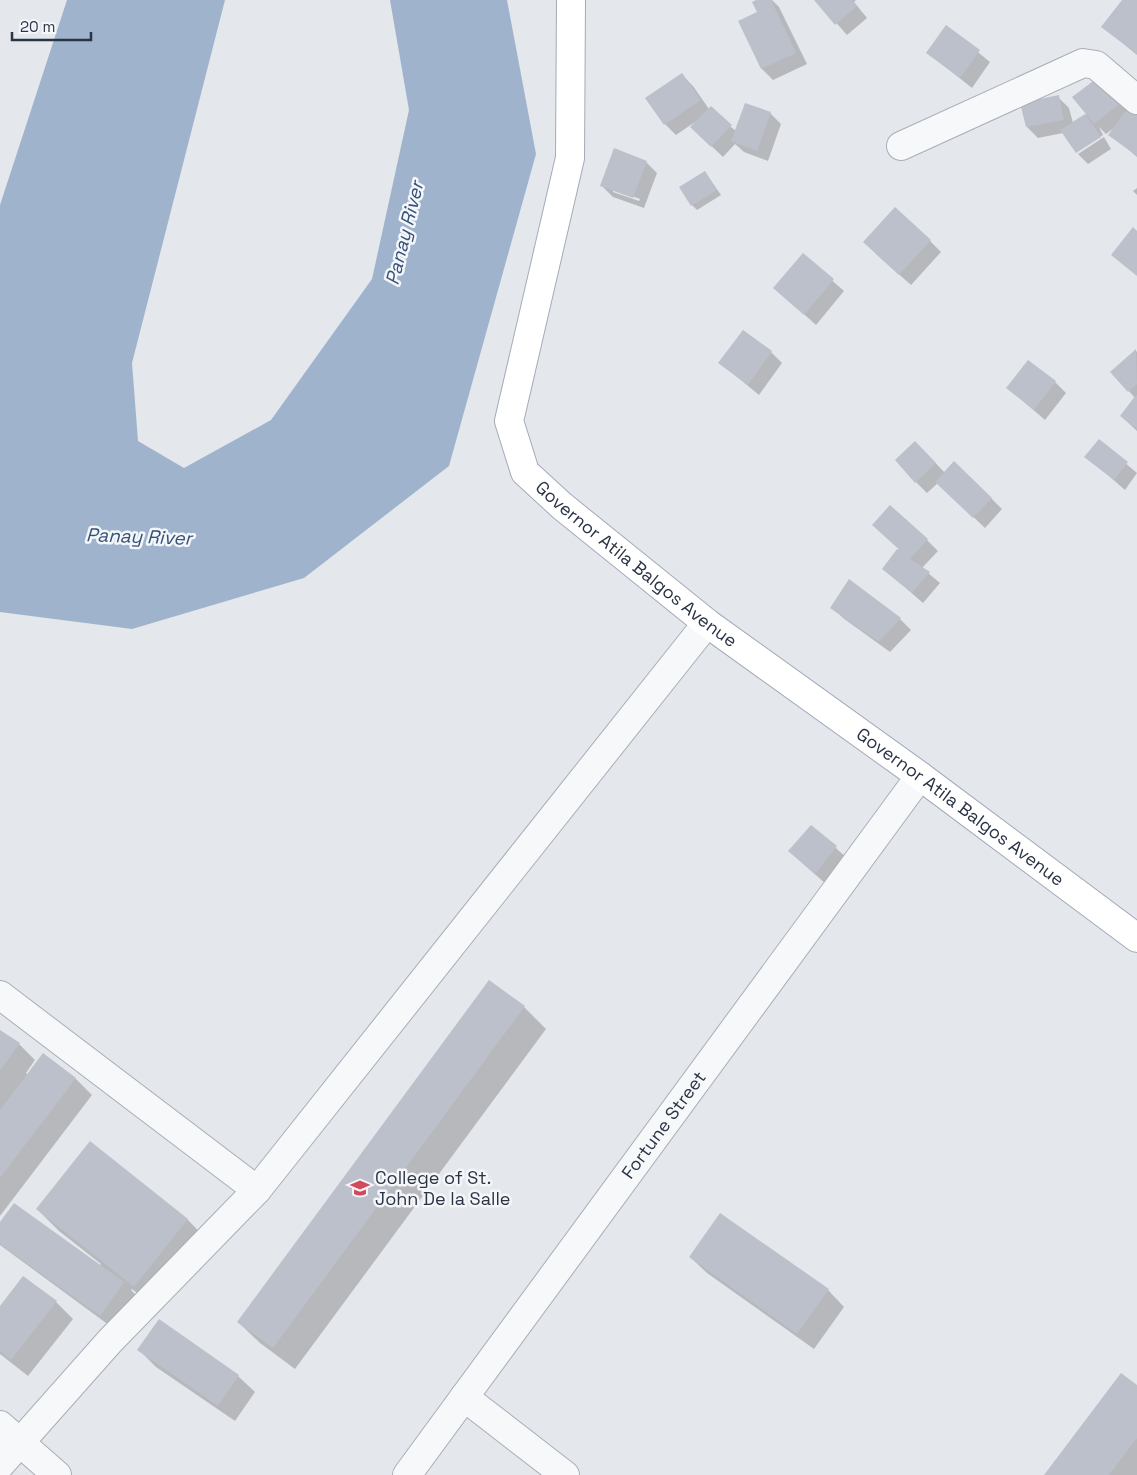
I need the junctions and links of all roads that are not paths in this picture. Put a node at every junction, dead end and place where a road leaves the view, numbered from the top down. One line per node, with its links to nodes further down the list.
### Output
1 (571, 0): 4 (main road, Governor Atila Balgos Avenue)
2 (1137, 100): 3 (street)
3 (900, 146)
4 (707, 623): 5 (main road, Governor Atila Balgos Avenue); 8 (street)
5 (920, 776): 6 (main road, Governor Atila Balgos Avenue); 9 (street, Fortune Street)
6 (1137, 938)
7 (0, 995): 8 (street)
8 (257, 1190): 11 (street)
9 (464, 1397): 14 (street, Fortune Street); 15 (street)
10 (0, 1425): 11 (street)
11 (20, 1444): 12 (street); 13 (street)
12 (0, 1465)
13 (56, 1475)
14 (407, 1475)
15 (565, 1475)

